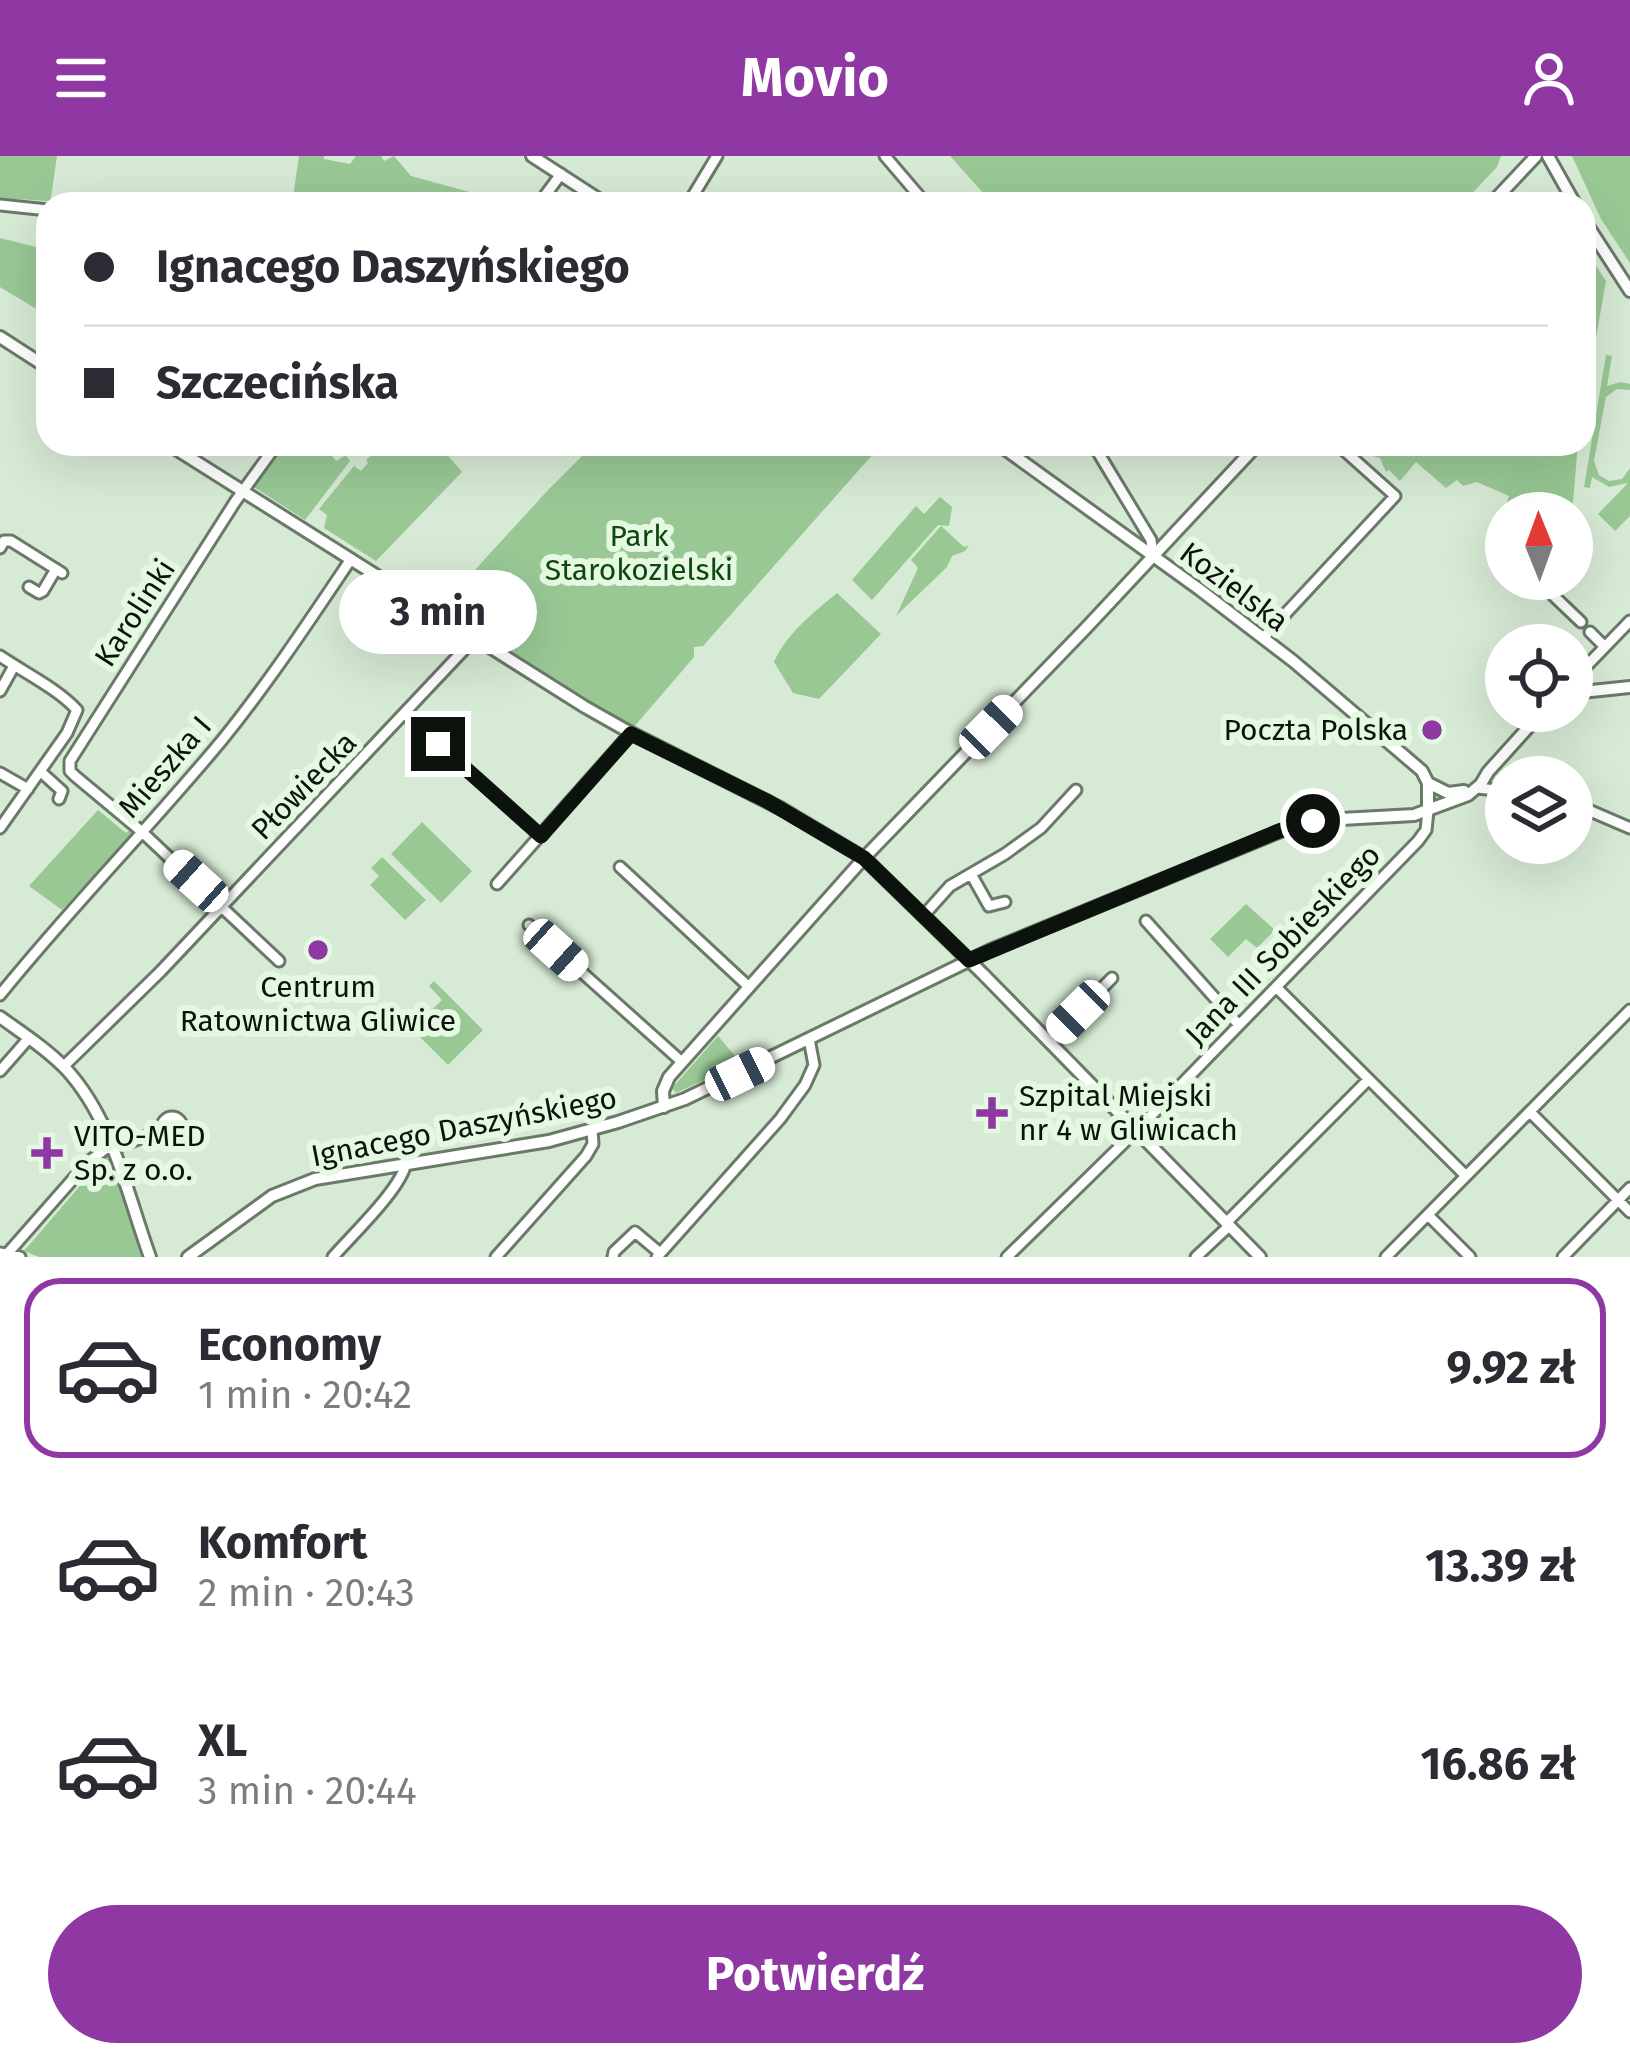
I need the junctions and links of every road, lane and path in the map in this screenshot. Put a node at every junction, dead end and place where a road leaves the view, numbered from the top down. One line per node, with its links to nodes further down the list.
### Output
1 (532, 156): 6 (street)
2 (717, 156): 9 (street)
3 (885, 156): 10 (street)
4 (1537, 156): 11 (street)
5 (1548, 156): 12 (street)
6 (561, 174): 7 (street); 8 (street)
7 (548, 192)
8 (588, 192)
9 (695, 192)
10 (916, 192)
11 (1502, 192)
12 (1568, 192)
13 (0, 206): 14 (street)
14 (36, 209)
15 (1596, 239): 16 (street)
16 (1630, 291)
17 (0, 337): 18 (street)
18 (36, 360)
19 (187, 456): 25 (street)
20 (266, 456): 25 (street, Karolinki)
21 (1015, 456): 27 (street, Kozielska)
22 (1100, 456): 27 (street)
23 (1247, 456): 27 (street)
24 (1350, 456): 35 (street)
25 (243, 492): 28 (street); 47 (street, Karolinki)
26 (0, 548): 29 (street)
27 (1154, 557): 35 (street, Kozielska); 62 (street)
28 (351, 559): 34 (street); 60 (street, Mieszka I)
29 (29, 587)
30 (1558, 600): 32 (street)
31 (1630, 621): 36 (street)
32 (1581, 622)
33 (1593, 635): 36 (street)
34 (475, 638): 43 (street, Płowiecka); 46 (street)
35 (1263, 638): 50 (street, Kozielska)
36 (1605, 647): 38 (street)
37 (0, 656): 39 (street)
38 (1593, 660)
39 (14, 666): 41 (street); 44 (street)
40 (1630, 687): 42 (street)
41 (0, 691)
42 (1593, 691)
43 (405, 714): 61 (street); 67 (street, Płowiecka)
44 (70, 727): 47 (street); 48 (street)
45 (1525, 732): 51 (street)
46 (631, 734): 61 (street); 62 (street)
47 (86, 736): 60 (street, Karolinki)
48 (42, 770): 52 (street); 55 (street)
49 (0, 772): 52 (street)
50 (1428, 783): 51 (street); 56 (street)
51 (1477, 788): 53 (street); 56 (street, Ignacego Daszyńskiego)
52 (28, 789): 58 (street)
53 (1485, 789)
54 (1076, 790): 64 (street)
55 (59, 799)
56 (1428, 811): 71 (street, Ignacego Daszyńskiego); 75 (street, Jana III Sobieskiego)
57 (1593, 812): 59 (street)
58 (0, 828)
59 (1630, 828)
60 (141, 832): 67 (street); 76 (street, Mieszka I)
61 (541, 836): 65 (street)
62 (864, 858): 68 (street); 74 (street)
63 (620, 868): 74 (street)
64 (971, 874): 66 (street); 68 (street)
65 (497, 884)
66 (1005, 902)
67 (223, 907): 72 (street); 84 (street, Płowiecka)
68 (924, 915): 71 (street)
69 (1146, 921): 79 (street)
70 (529, 925): 83 (street)
71 (969, 960): 81 (street, Ignacego Daszyńskiego); 82 (street)
72 (279, 961)
73 (1112, 978): 82 (street)
74 (749, 987): 83 (street)
75 (1276, 987): 79 (street, Jana III Sobieskiego); 86 (street)
76 (0, 995)
77 (1630, 1010): 88 (street)
78 (0, 1017): 80 (street)
79 (1238, 1024): 91 (street, Jana III Sobieskiego)
80 (29, 1038): 84 (street); 85 (street)
81 (809, 1039): 87 (street, Ignacego Daszyńskiego); 101 (street)
82 (1049, 1042): 91 (street)
83 (682, 1062): 87 (street)
84 (64, 1066): 92 (street)
85 (0, 1071)
86 (1368, 1080): 94 (street); 99 (street)
87 (664, 1107): 90 (street, Ignacego Daszyńskiego)
88 (1530, 1112): 94 (street); 96 (street)
89 (162, 1130): 92 (street)
90 (592, 1130): 93 (street, Ignacego Daszyńskiego); 106 (street)
91 (1136, 1131): 99 (street); 108 (street, Jana III Sobieskiego)
92 (111, 1147): 100 (street); 103 (street)
93 (406, 1163): 104 (street, Ignacego Daszyńskiego); 105 (street)
94 (1465, 1175): 98 (street)
95 (1630, 1188): 96 (street)
96 (1618, 1201): 97 (street); 113 (street)
97 (1630, 1212)
98 (1428, 1215): 111 (street); 112 (street)
99 (1227, 1224): 109 (street); 110 (street)
100 (3, 1254): 102 (street)
101 (659, 1255): 107 (street)
102 (20, 1257)
103 (150, 1257)
104 (188, 1257)
105 (333, 1257)
106 (496, 1257)
107 (613, 1257)
108 (1006, 1257)
109 (1196, 1257)
110 (1260, 1257)
111 (1386, 1257)
112 (1470, 1257)
113 (1563, 1257)

